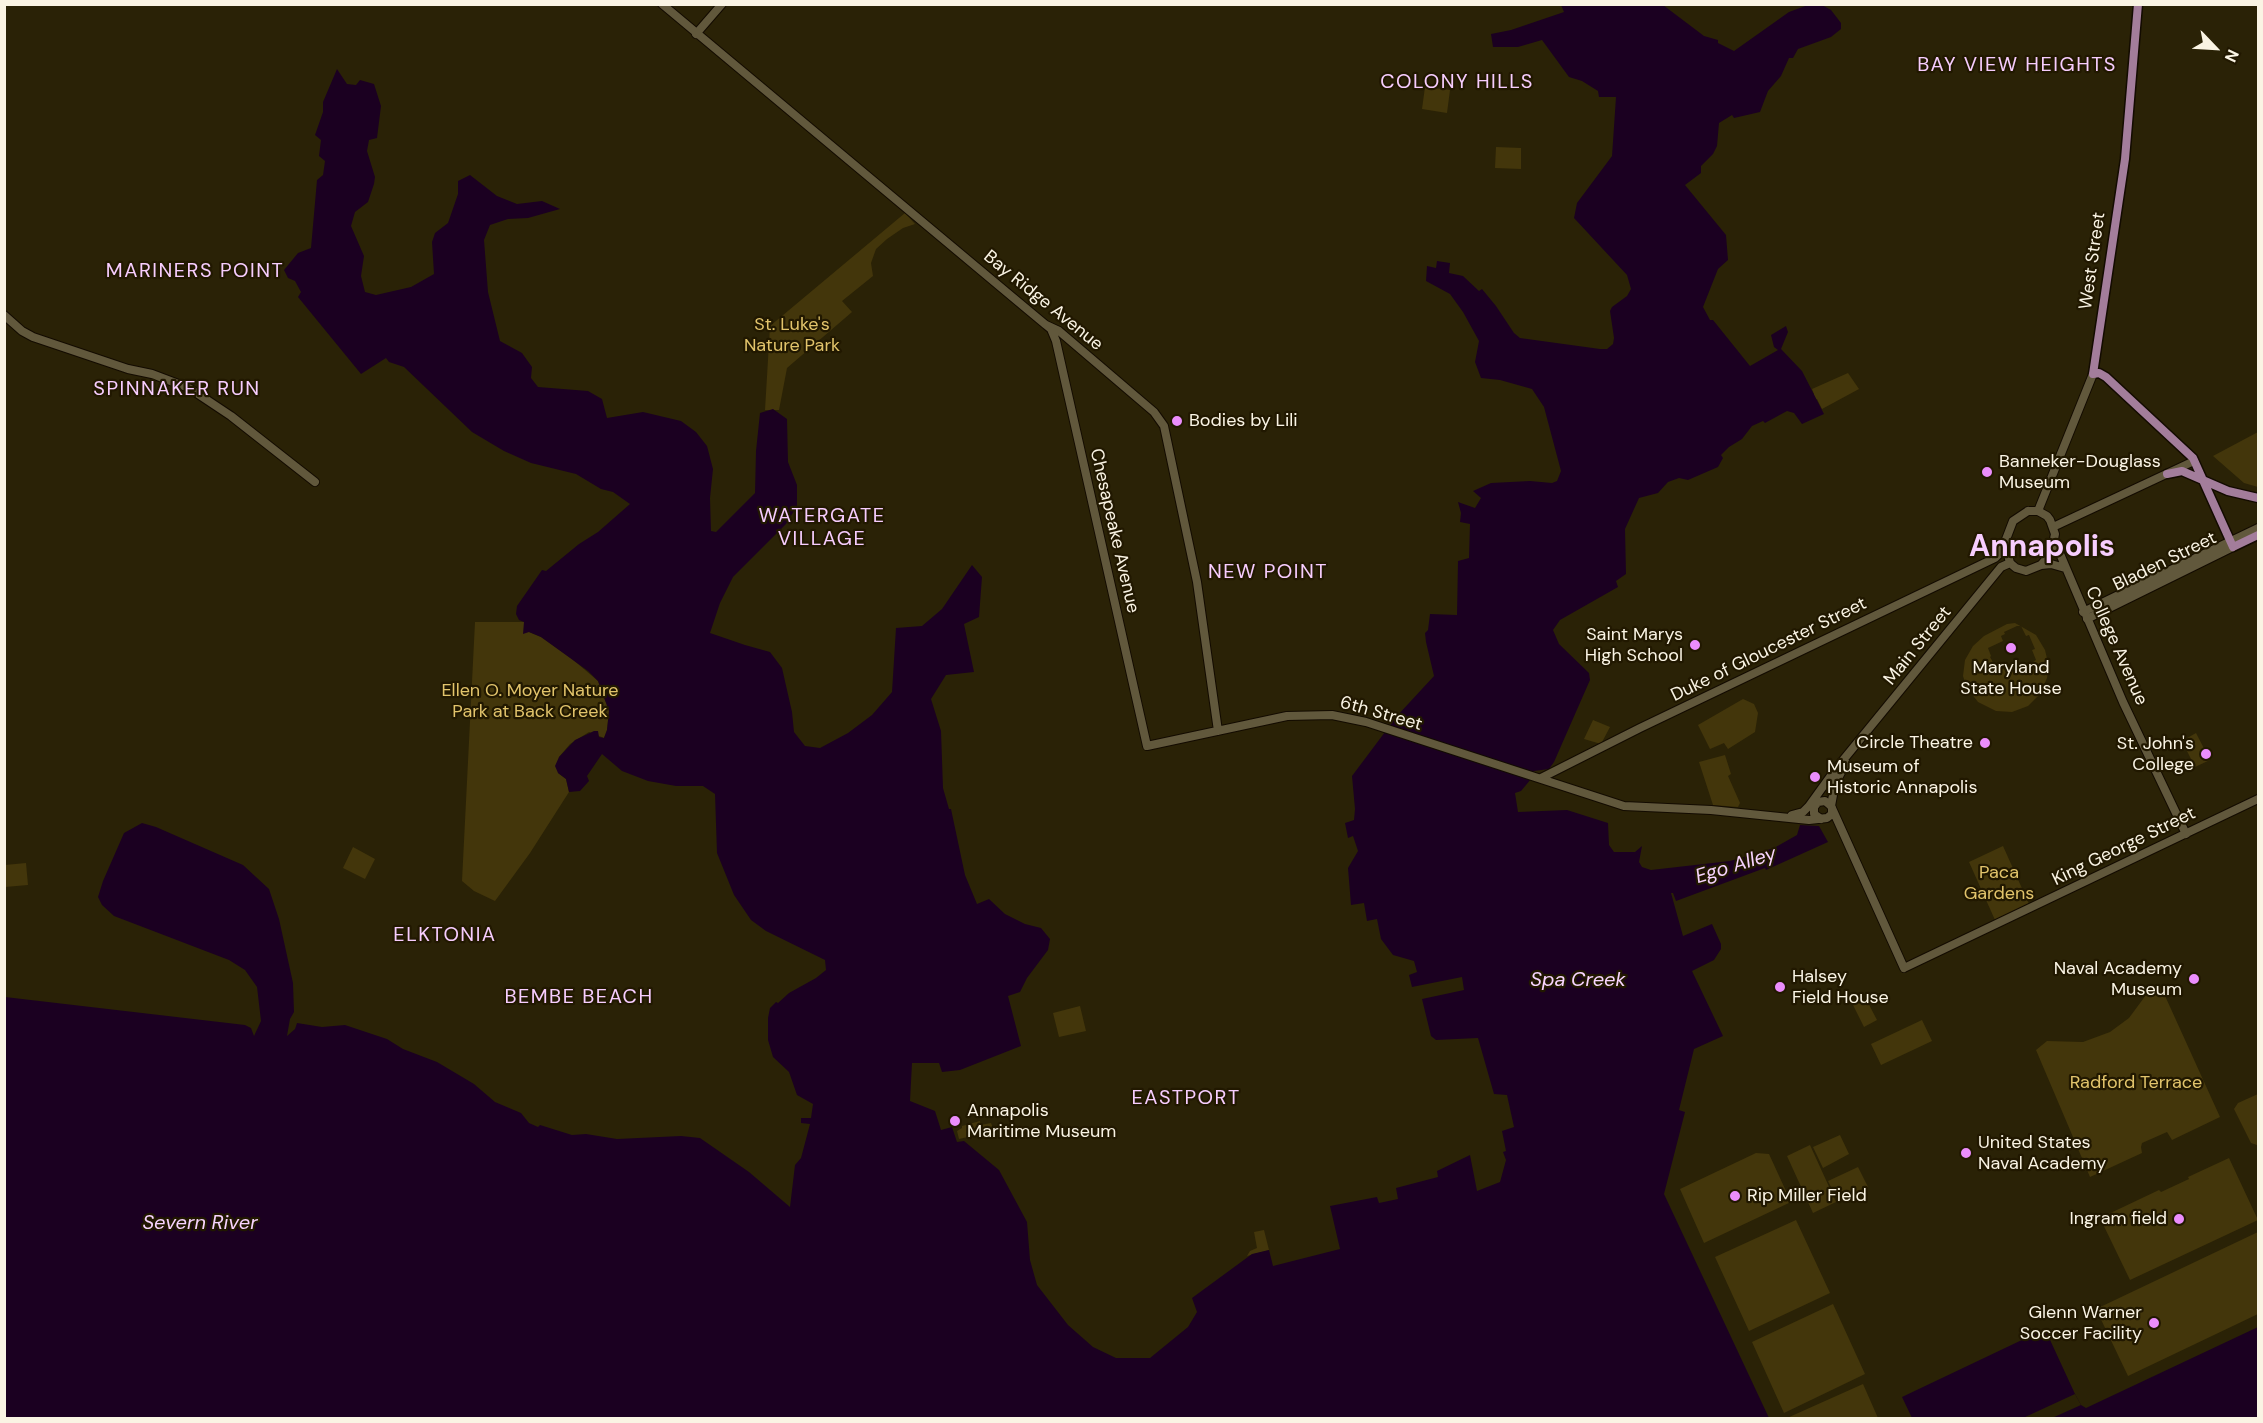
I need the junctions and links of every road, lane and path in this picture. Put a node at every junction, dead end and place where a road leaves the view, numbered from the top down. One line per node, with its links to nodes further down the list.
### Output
1 (662, 4): 4 (main road, Bay Ridge Avenue)
2 (722, 4): 4 (main road)
3 (2138, 4): 9 (main road, West Street)
4 (696, 34): 6 (main road, Bay Ridge Avenue)
5 (4, 315): 12 (main road)
6 (1046, 325): 7 (main road, Chesapeake Avenue); 8 (main road, Bay Ridge Avenue)
7 (1056, 341): 8 (main road); 27 (main road, Chesapeake Avenue)
8 (1077, 346): 26 (main road, Bay Ridge Avenue)
9 (2093, 374): 10 (main road); 15 (main road, West Street)
10 (2194, 461): 11 (main road); 13 (main road)
11 (2167, 474): 13 (main road); 16 (main road)
12 (315, 482)
13 (2204, 482): 14 (main road); 21 (main road)
14 (2259, 498)
15 (2038, 511): 16 (main road); 19 (main road)
16 (2053, 526): 20 (main road)
17 (2259, 528): 21 (main road, Bladen Street)
18 (2259, 535): 21 (main road, Bladen Street)
19 (2005, 542): 22 (main road); 29 (main road, Duke of Gloucester Street)
20 (2055, 542): 23 (main road); 24 (main road, College Avenue)
21 (2231, 544): 25 (main road, Bladen Street)
22 (2010, 563): 23 (main road); 28 (main road, Main Street)
23 (2041, 565): 24 (main road)
24 (2065, 568): 25 (main road, College Avenue)
25 (2085, 615): 35 (main road, College Avenue)
26 (1218, 731): 27 (main road, 6th Street); 29 (main road, 6th Street)
27 (1147, 746)
28 (1852, 751): 31 (main road, Main Street); 32 (main road, Main Street)
29 (1537, 777): 33 (main road, 6th Street)
30 (2259, 799): 35 (main road, King George Street)
31 (1814, 803): 32 (main road); 33 (main road); 34 (main road)
32 (1832, 807): 34 (main road); 36 (main road)
33 (1788, 817): 34 (main road, 6th Street)
34 (1823, 819): 36 (main road)
35 (2186, 834): 36 (main road, King George Street)
36 (1843, 835)

